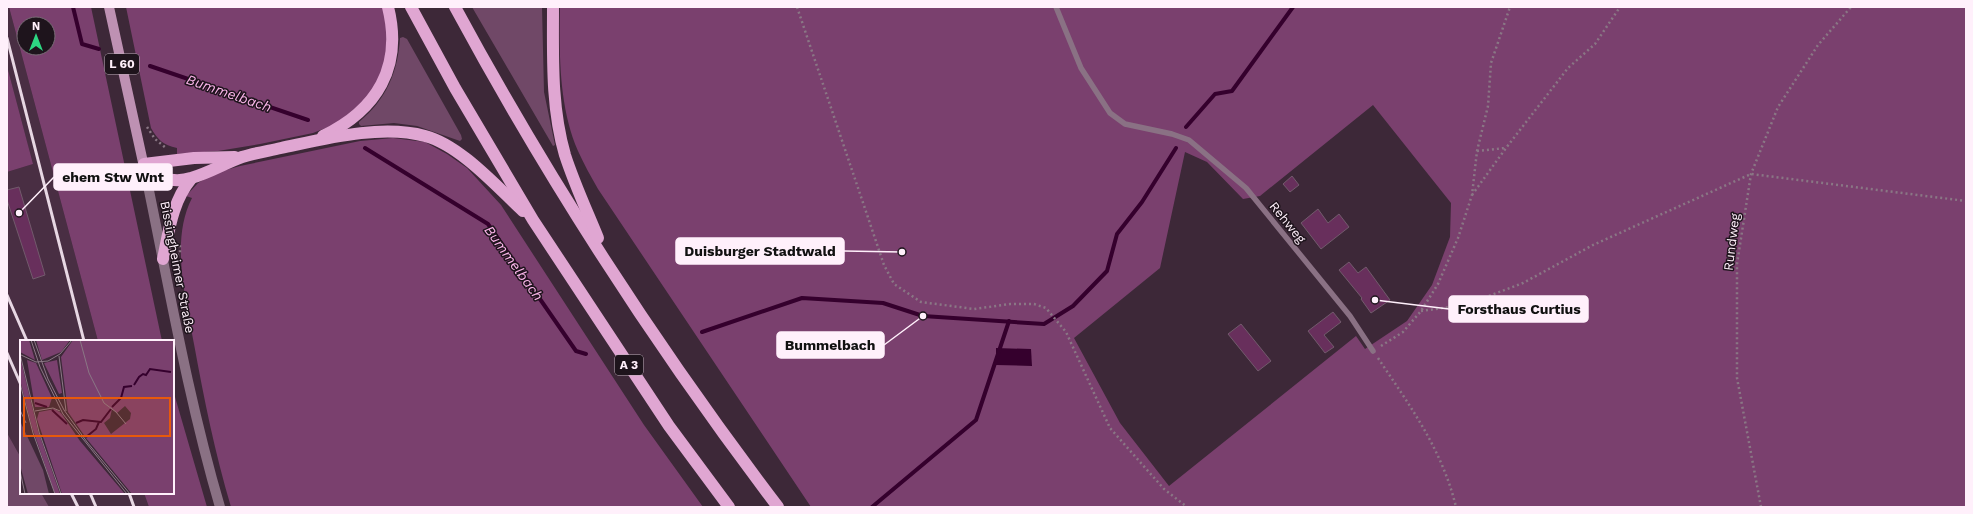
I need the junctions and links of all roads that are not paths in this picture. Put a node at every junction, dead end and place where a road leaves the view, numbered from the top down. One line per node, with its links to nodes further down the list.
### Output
1 (109, 7): 9 (main road, Bissingheimer Straße / L 60)
2 (388, 7): 7 (highway)
3 (411, 7): 11 (highway, A 3)
4 (455, 7): 13 (highway)
5 (553, 7): 13 (highway)
6 (1056, 7): 14 (lane, Rehweg)
7 (313, 141): 8 (highway); 11 (highway)
8 (242, 157): 9 (highway); 10 (highway)
9 (145, 170): 10 (highway); 12 (main road, Bissingheimer Straße / L 60)
10 (191, 178): 12 (highway)
11 (533, 220): 16 (highway, A 3)
12 (163, 259): 15 (main road, Bissingheimer Straße / L 60)
13 (609, 265): 17 (highway)
14 (1374, 351)
15 (220, 507)
16 (729, 507)
17 (778, 507)

